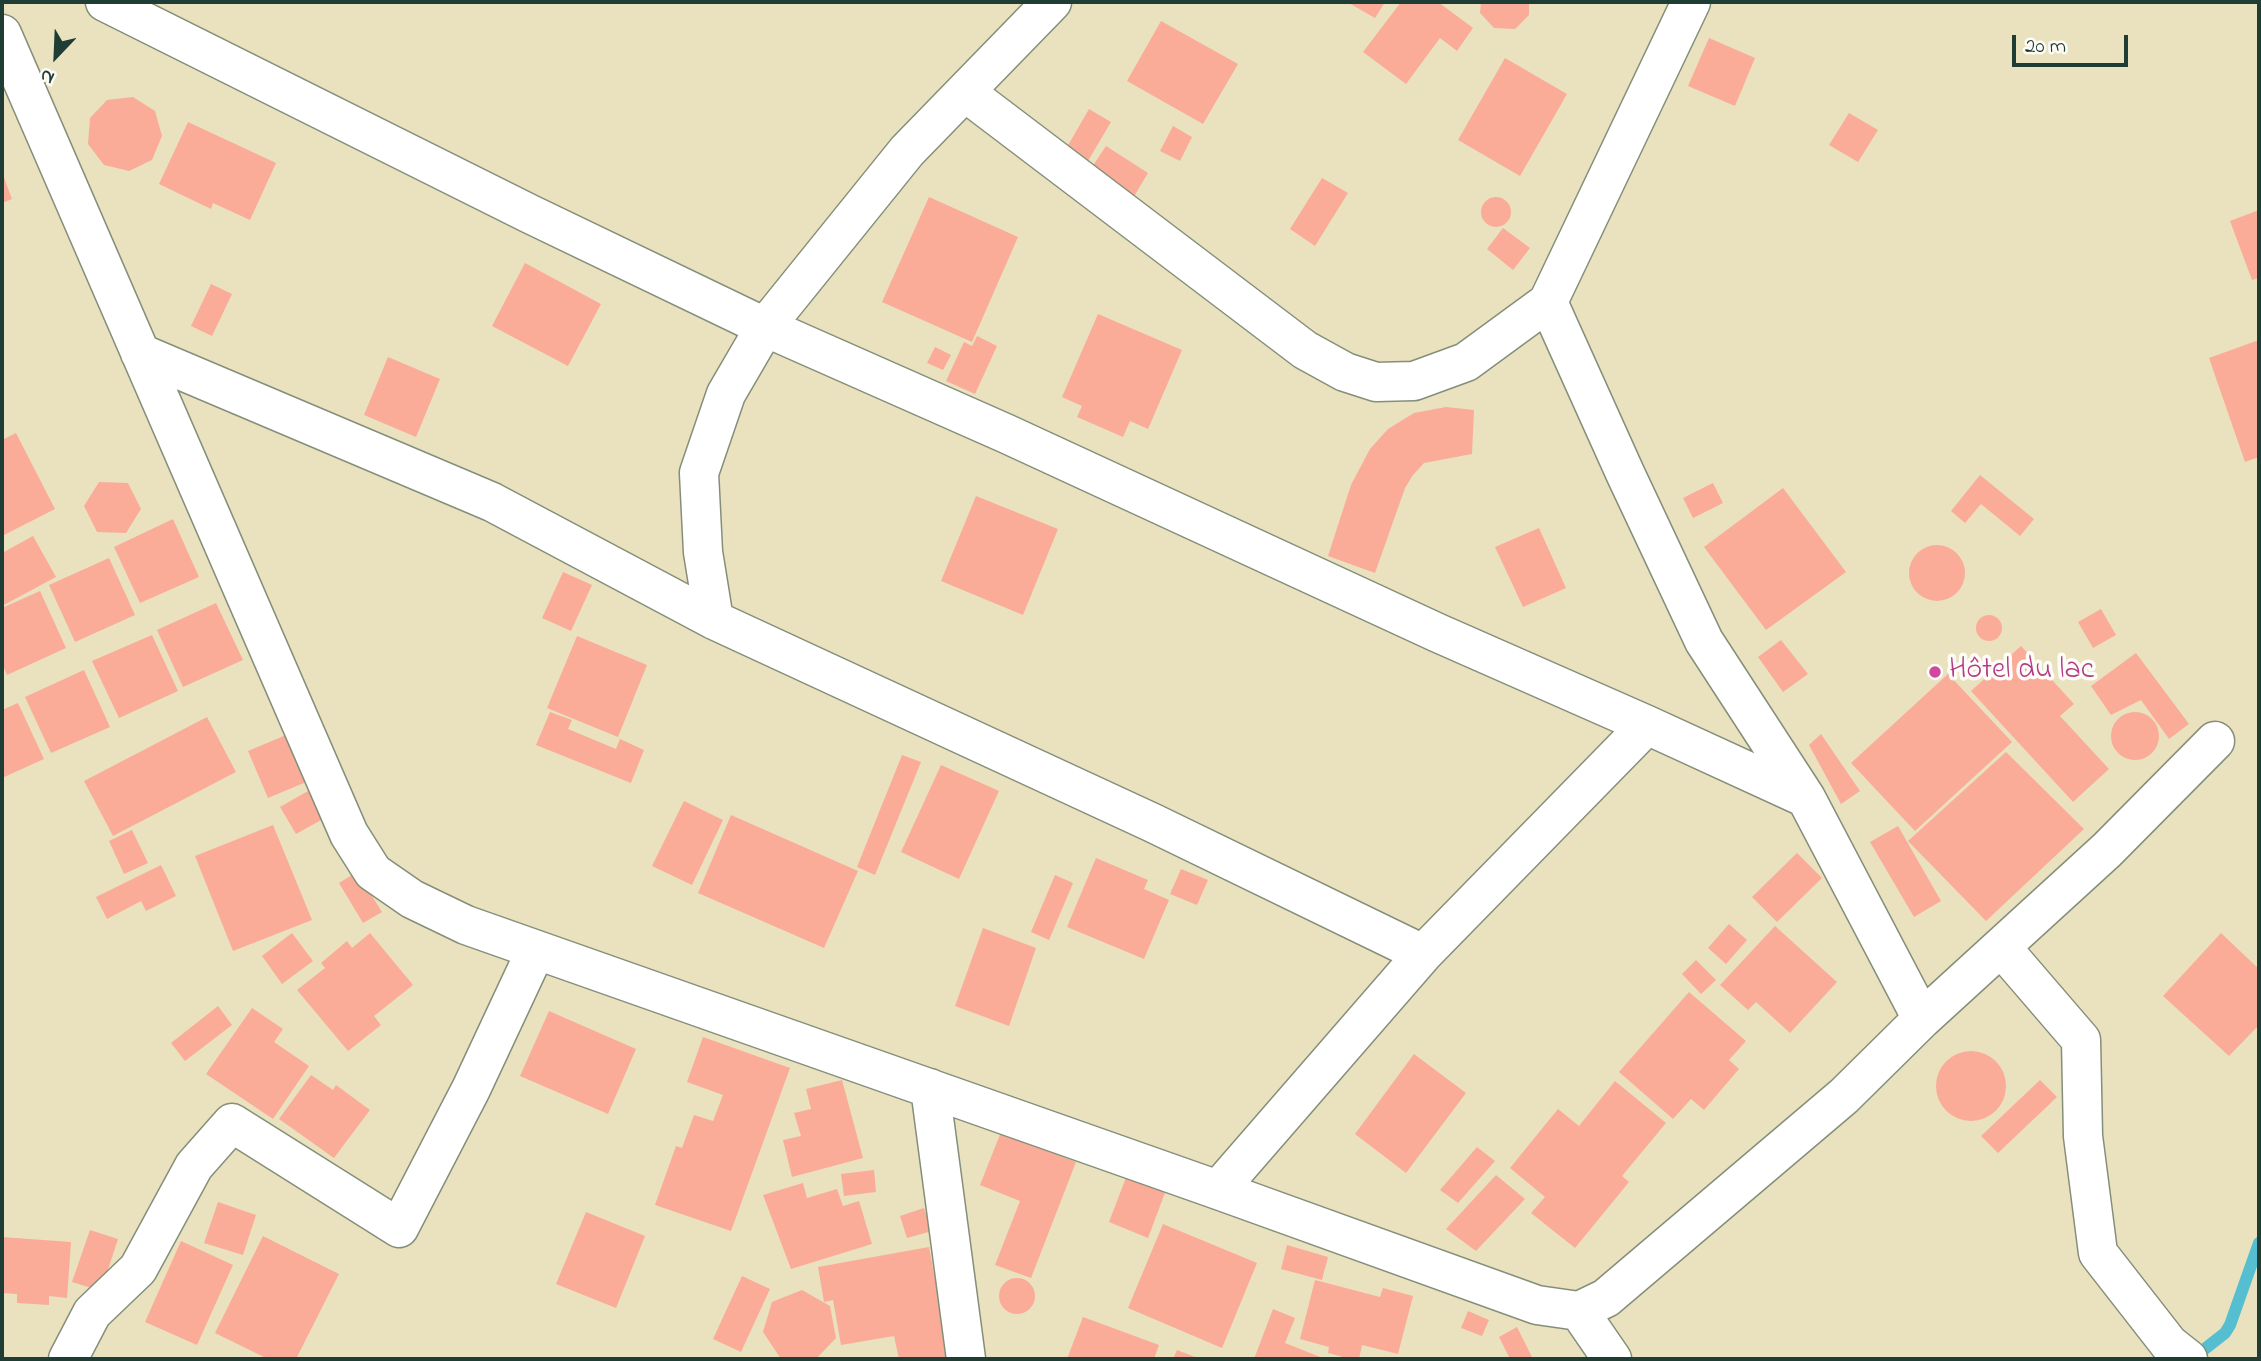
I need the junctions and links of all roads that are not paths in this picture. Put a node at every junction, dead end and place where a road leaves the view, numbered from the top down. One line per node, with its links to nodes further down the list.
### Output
1 (105, 2): 7 (street)
2 (1052, 2): 5 (street)
3 (1691, 2): 6 (street)
4 (2, 34): 8 (street)
5 (965, 92): 6 (street); 7 (street)
6 (1548, 302): 12 (street)
7 (765, 327): 9 (street); 10 (street)
8 (140, 353): 9 (street); 14 (street)
9 (713, 620): 15 (street)
10 (1647, 725): 12 (street); 15 (street)
11 (2214, 741): 13 (street)
12 (1806, 798): 16 (street)
13 (2001, 947): 16 (street); 20 (street)
14 (536, 950): 17 (street); 21 (street)
15 (1423, 954): 18 (street)
16 (1922, 1019): 19 (street)
17 (930, 1088): 18 (street); 22 (street)
18 (1219, 1189): 19 (street)
19 (1579, 1311): 23 (street)
20 (2178, 1352)
21 (68, 1359)
22 (966, 1359)
23 (1612, 1359)

